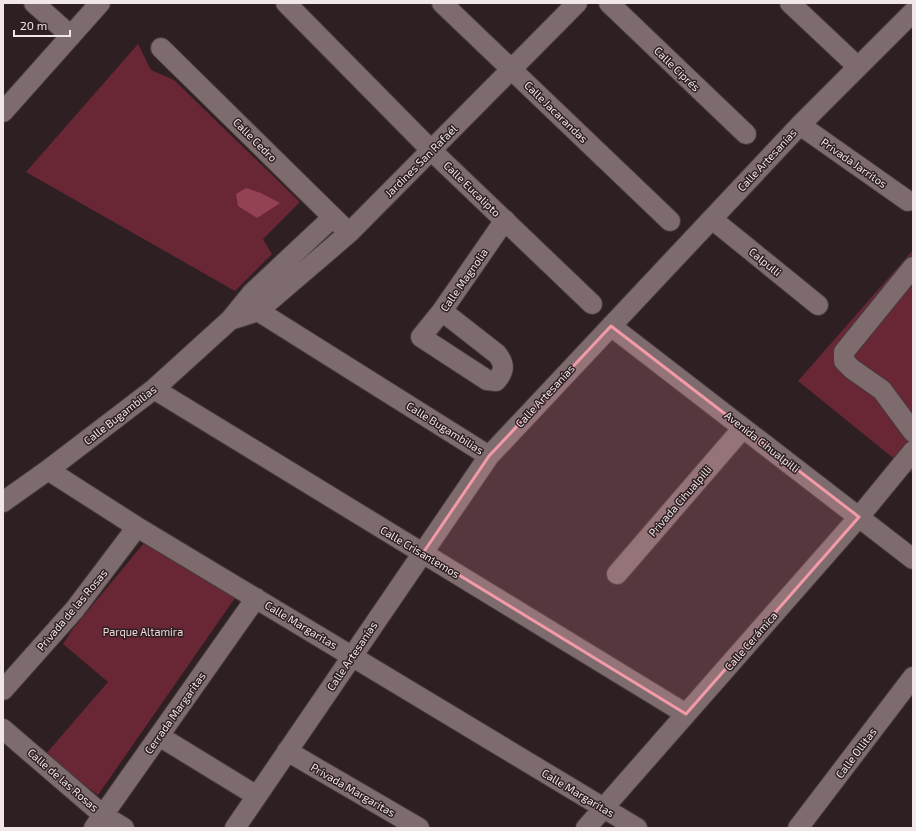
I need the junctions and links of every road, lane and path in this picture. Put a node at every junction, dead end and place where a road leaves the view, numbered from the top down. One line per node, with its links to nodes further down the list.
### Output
1 (34, 3): 9 (street)
2 (100, 3): 9 (street)
3 (286, 3): 16 (street, Calle Eucalipto)
4 (442, 3): 12 (street, Calle Jacarandas)
5 (577, 3): 12 (street, Jardines San Rafaél)
6 (609, 3): 15 (street, Calle Ciprés)
7 (790, 3): 11 (street)
8 (912, 14): 11 (street, Calle Artesanías)
9 (71, 36): 13 (street)
10 (161, 48): 18 (street, Calle Cedro)
11 (858, 67): 14 (street, Calle Artesanías)
12 (511, 70): 16 (street, Jardines San Rafaél); 21 (street, Calle Jacarandas)
13 (3, 112)
14 (800, 125): 17 (street, Privada Jarritos); 19 (street, Calle Artesanías)
15 (746, 134)
16 (432, 150): 20 (street, Calle Eucalipto); 22 (street, Jardines San Rafaél)
17 (908, 201)
18 (333, 217): 22 (street, Calle Cedro); 26 (street)
19 (712, 219): 25 (street, Calpulli); 28 (street, Calle Artesanías)
20 (505, 220): 24 (street, Calle Eucalipto); 27 (street, Calle Magnolia)
21 (670, 221)
22 (349, 233): 26 (street, Jardines San Rafaél)
23 (913, 267): 31 (street)
24 (592, 304)
25 (818, 305)
26 (251, 306): 29 (street, Calle Bugambilias); 33 (street, Calle Bugambilias)
27 (442, 311): 27 (street, Calle Magnolia)
28 (611, 326): 30 (street, Avenida Cihualpilli); 33 (street, Calle Artesanías)
29 (154, 389): 34 (street, Calle Bugambilias); 38 (street, Calle Crisantemos)
30 (743, 428): 36 (street, Avenida Cihualpilli); 40 (street, Privada Cihualpilli)
31 (913, 432)
32 (913, 451): 36 (street, Calle Cerámica)
33 (489, 456): 38 (street, Calle Artesanías)
34 (48, 470): 35 (street, Calle Bugambilias); 37 (street, Calle Margaritas)
35 (3, 502)
36 (859, 517): 39 (street, Avenida Cihualpilli); 45 (street, Calle Cerámica)
37 (138, 527): 41 (street, Calle Margaritas); 44 (street, Privada de las Rosas)
38 (423, 553): 42 (street, Calle Artesanías); 45 (street, Calle Crisantemos)
39 (913, 559)
40 (617, 574)
41 (256, 598): 42 (street, Calle Margaritas); 47 (street, Cerrada Margaritas)
42 (352, 656): 48 (street, Calle Artesanías); 50 (street, Calle Margaritas)
43 (913, 677): 57 (street, Calle Ollitas)
44 (3, 690)
45 (686, 714): 50 (street, Calle Cerámica)
46 (3, 729): 51 (street, Calle de las Rosas)
47 (159, 736): 49 (street); 51 (street, Cerrada Margaritas)
48 (287, 751): 49 (street, Calle Artesanías); 54 (street, Privada Margaritas)
49 (257, 796): 53 (street, Calle Artesanías)
50 (603, 808): 55 (street, Calle Cerámica); 56 (street, Calle Margaritas)
51 (99, 822): 52 (street, Calle de las Rosas)
52 (124, 828)
53 (235, 828)
54 (419, 828)
55 (586, 828)
56 (637, 828)
57 (798, 828)

